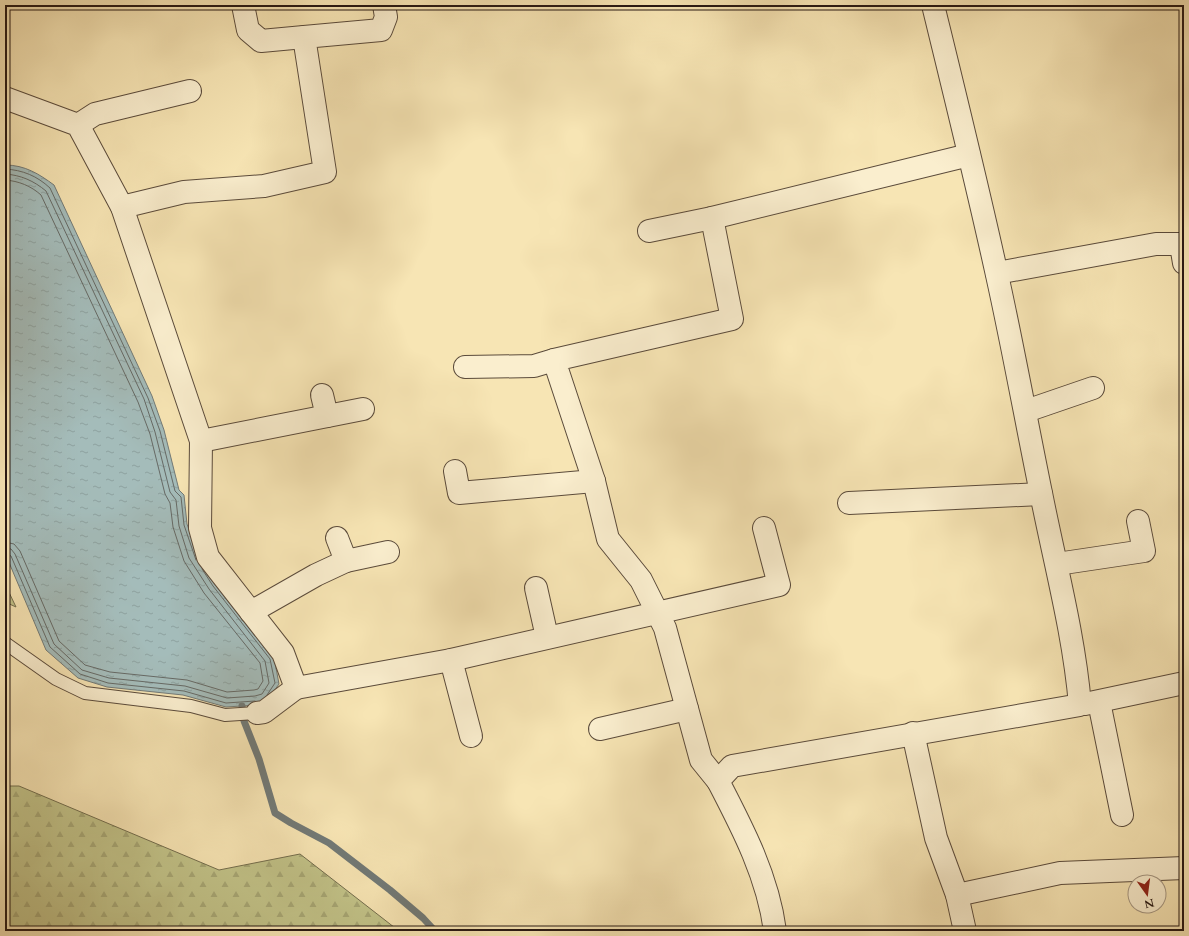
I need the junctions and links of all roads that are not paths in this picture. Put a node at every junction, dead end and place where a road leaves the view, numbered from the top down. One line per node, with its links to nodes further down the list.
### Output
1 (243, 5): 4 (street)
2 (384, 5): 4 (street)
3 (933, 5): 8 (street)
4 (304, 37): 9 (street)
5 (190, 91): 7 (street)
6 (5, 98): 7 (street)
7 (78, 125): 9 (street)
8 (969, 155): 10 (street); 13 (street)
9 (122, 207): 21 (street)
10 (712, 218): 11 (street); 14 (street)
11 (649, 230)
12 (1183, 251): 13 (street)
13 (997, 273): 19 (street)
14 (554, 360): 15 (street); 23 (street)
15 (465, 367)
16 (1093, 388): 19 (street)
17 (322, 395): 20 (street)
18 (363, 409): 20 (street)
19 (1026, 411): 24 (street)
20 (328, 416): 21 (street)
21 (201, 441): 33 (street)
22 (455, 471): 23 (street)
23 (594, 481): 34 (street)
24 (1041, 494): 25 (street); 31 (street)
25 (849, 503)
26 (1138, 522): 31 (street)
27 (764, 528): 34 (street)
28 (337, 538): 30 (street)
29 (388, 552): 30 (street)
30 (346, 561): 33 (street)
31 (1057, 564): 40 (street)
32 (536, 588): 35 (street)
33 (251, 612): 39 (street)
34 (657, 613): 35 (street); 41 (street)
35 (547, 637): 37 (street)
36 (5, 643): 42 (lane)
37 (452, 660): 39 (street); 45 (street)
38 (1184, 684): 40 (street)
39 (296, 688): 42 (street)
40 (1090, 704): 44 (street); 47 (street)
41 (687, 709): 43 (street); 46 (street)
42 (257, 713)
43 (600, 729)
44 (913, 733): 46 (street); 49 (street)
45 (471, 736)
46 (718, 781): 50 (street)
47 (1122, 815)
48 (1184, 868): 49 (street)
49 (958, 895): 51 (street)
50 (775, 931)
51 (965, 931)

